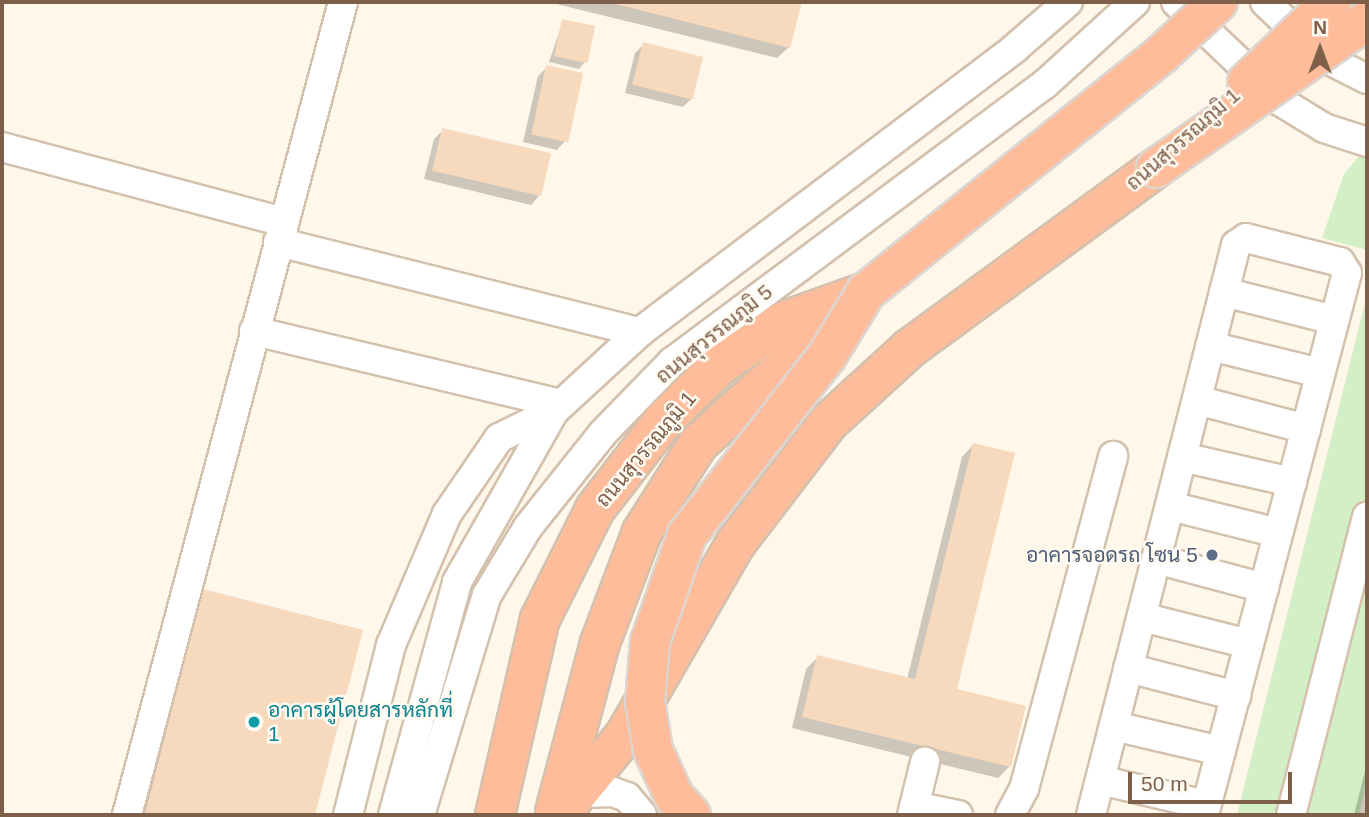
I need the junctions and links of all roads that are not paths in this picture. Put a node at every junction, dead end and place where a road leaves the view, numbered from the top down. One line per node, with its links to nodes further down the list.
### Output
1 (344, 2): 13 (street)
2 (1068, 2): 18 (street, ถนนสุวรรณภูมิ 5)
3 (1135, 2): 47 (street, ถนนสุวรรณภูมิ 5)
4 (1176, 2): 10 (street)
5 (1218, 2): 14 (highway, ถนนสุวรรณภูมิ 1, bridge)
6 (1265, 2): 9 (street)
7 (1331, 2): 12 (highway, ถนนสุวรรณภูมิ 1, bridge)
8 (1367, 20): 12 (highway, bridge)
9 (1367, 79)
10 (1367, 142)
11 (2, 147): 13 (street)
12 (1156, 168): 40 (highway, ถนนสุวรรณภูมิ 1)
13 (280, 232): 17 (street); 18 (street)
14 (866, 292): 40 (highway, ถนนสุวรรณภูมิ 1, bridge); 48 (highway, ถนนสุวรรณภูมิ 1); 49 (highway, ถนนสุวรรณภูมิ 1, bridge)
15 (1224, 292): 16 (street); 16 (street); 19 (street)
16 (1334, 320): 20 (street)
17 (254, 331): 22 (street); 44 (street)
18 (640, 332): 22 (street, ถนนสุวรรณภูมิ 5)
19 (1210, 346): 20 (street); 21 (street)
20 (1320, 373): 23 (street)
21 (1196, 400): 23 (street); 25 (street)
22 (558, 408): 45 (street, ถนนสุวรรณภูมิ 5); 46 (street, ถนนสุวรรณภูมิ 5)
23 (1306, 429): 26 (street)
24 (1113, 456): 51 (street)
25 (1182, 457): 26 (street); 27 (street)
26 (1292, 482): 29 (street)
27 (1170, 506): 29 (street); 30 (street)
28 (1367, 517): 53 (street)
29 (1278, 533): 31 (street)
30 (1156, 559): 31 (street); 32 (street)
31 (1264, 588): 33 (street)
32 (1142, 617): 33 (street); 34 (street)
33 (1249, 644): 35 (street)
34 (1128, 668): 35 (street); 36 (street)
35 (1236, 695): 37 (street)
36 (1114, 726): 37 (street); 39 (street)
37 (1221, 751): 41 (street)
38 (925, 761): 42 (street)
39 (1100, 780): 41 (street); 52 (street)
40 (562, 810): 43 (street)
41 (1205, 810)
42 (913, 811): 50 (street)
43 (647, 813)
44 (127, 815)
45 (348, 815)
46 (393, 815)
47 (420, 815)
48 (495, 815)
49 (691, 815)
50 (958, 815)
51 (1010, 815)
52 (1091, 815)
53 (1291, 815)

